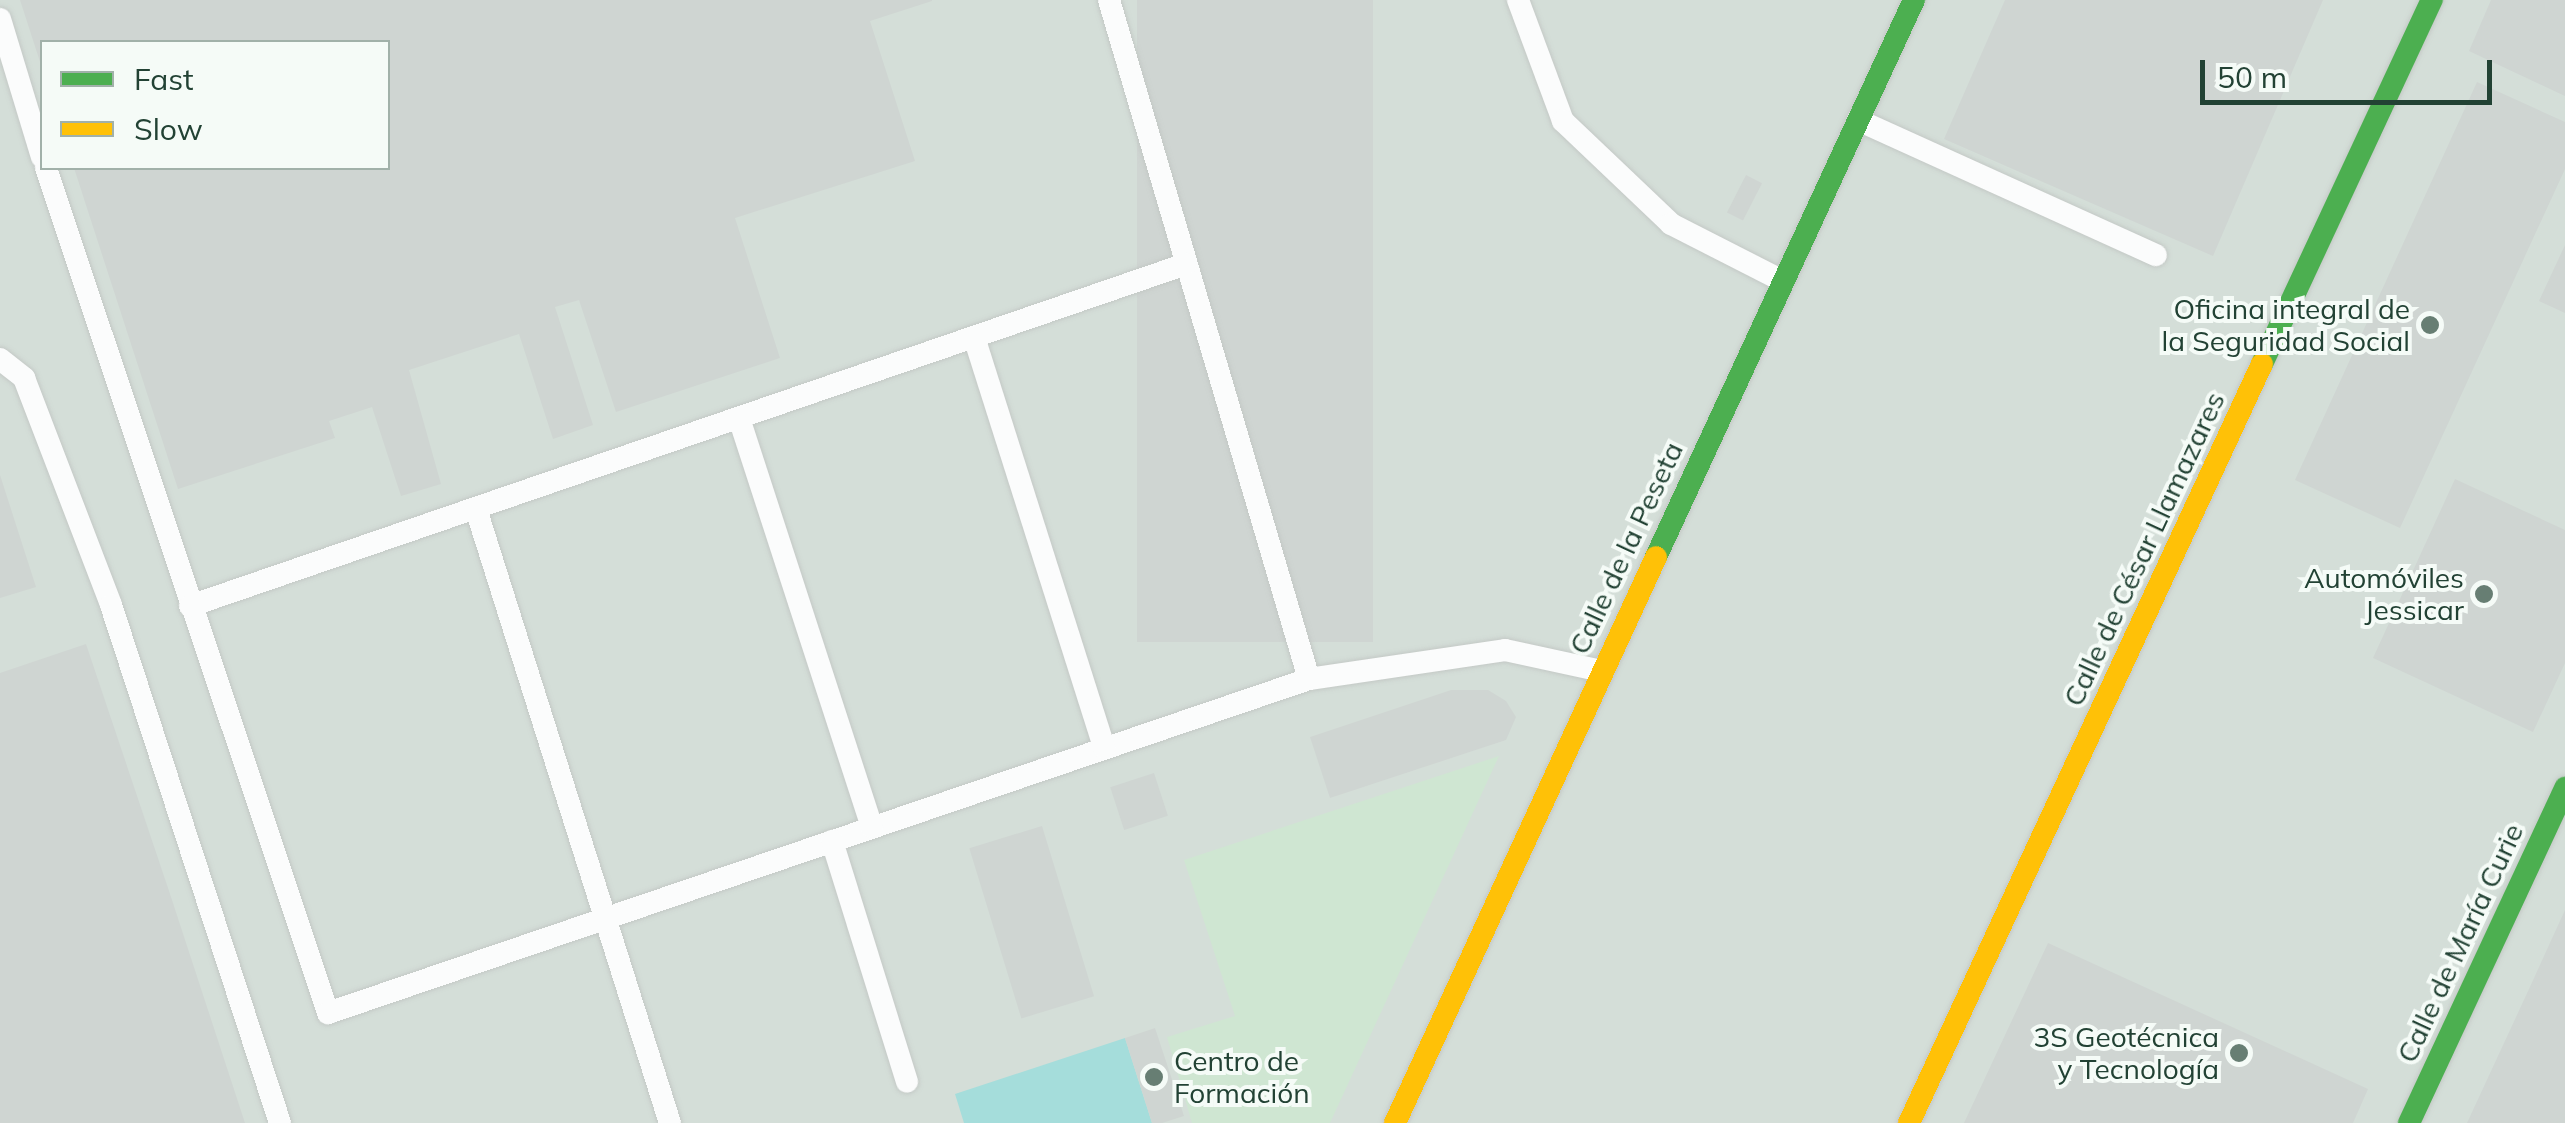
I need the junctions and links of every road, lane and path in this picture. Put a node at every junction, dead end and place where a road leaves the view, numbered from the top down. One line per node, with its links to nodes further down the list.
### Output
1 (1109, 0): 10 (lane)
2 (1518, 0): 11 (lane)
3 (1914, 0): 6 (street, Calle de la Peseta)
4 (2432, 0): 28 (street, Calle de César Llamazares)
5 (0, 19): 7 (lane)
6 (1858, 120): 9 (lane); 11 (street, Calle de la Peseta)
7 (40, 150)
8 (47, 170): 16 (lane)
9 (2156, 255)
10 (1186, 264): 12 (lane); 18 (lane)
11 (1783, 282): 17 (street, Calle de la Peseta)
12 (974, 337): 14 (lane); 19 (lane)
13 (0, 359): 25 (lane)
14 (739, 418): 15 (lane); 21 (lane)
15 (476, 508): 16 (lane); 23 (lane)
16 (190, 606): 23 (lane)
17 (1602, 672): 18 (lane); 27 (street, Calle de la Peseta)
18 (1308, 679): 19 (lane)
19 (1104, 748): 21 (lane)
20 (2565, 788): 29 (street, Calle de María Curie)
21 (872, 827): 22 (lane)
22 (832, 841): 23 (lane); 24 (lane)
23 (605, 918): 26 (lane)
24 (907, 1082)
25 (280, 1123)
26 (670, 1123)
27 (1395, 1123)
28 (1909, 1123)
29 (2409, 1123)

